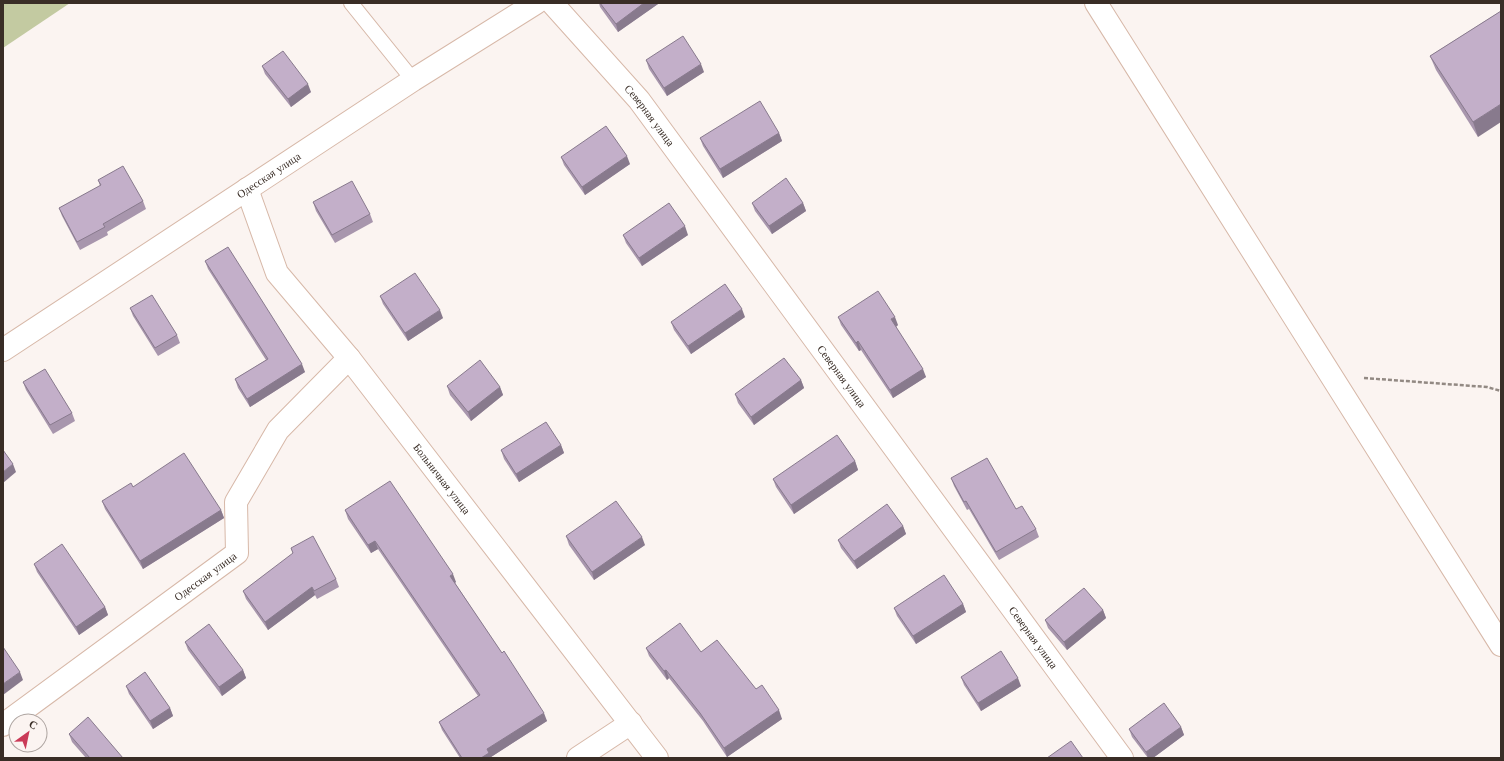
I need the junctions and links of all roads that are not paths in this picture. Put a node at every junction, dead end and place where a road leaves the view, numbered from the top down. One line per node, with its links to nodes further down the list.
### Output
1 (350, 3): 5 (lane)
2 (536, 3): 5 (street, Одесская улица)
3 (552, 3): 14 (street, Северная улица)
4 (1096, 3): 9 (street)
5 (413, 80): 6 (street, Одесская улица)
6 (247, 189): 7 (street, Одесская улица); 8 (street, Больничная улица)
7 (3, 350)
8 (348, 358): 10 (street, Больничная улица); 11 (street, Одесская улица)
9 (1501, 645)
10 (631, 723): 12 (street); 13 (street, Больничная улица)
11 (3, 725)
12 (578, 758)
13 (657, 758)
14 (1122, 758)

